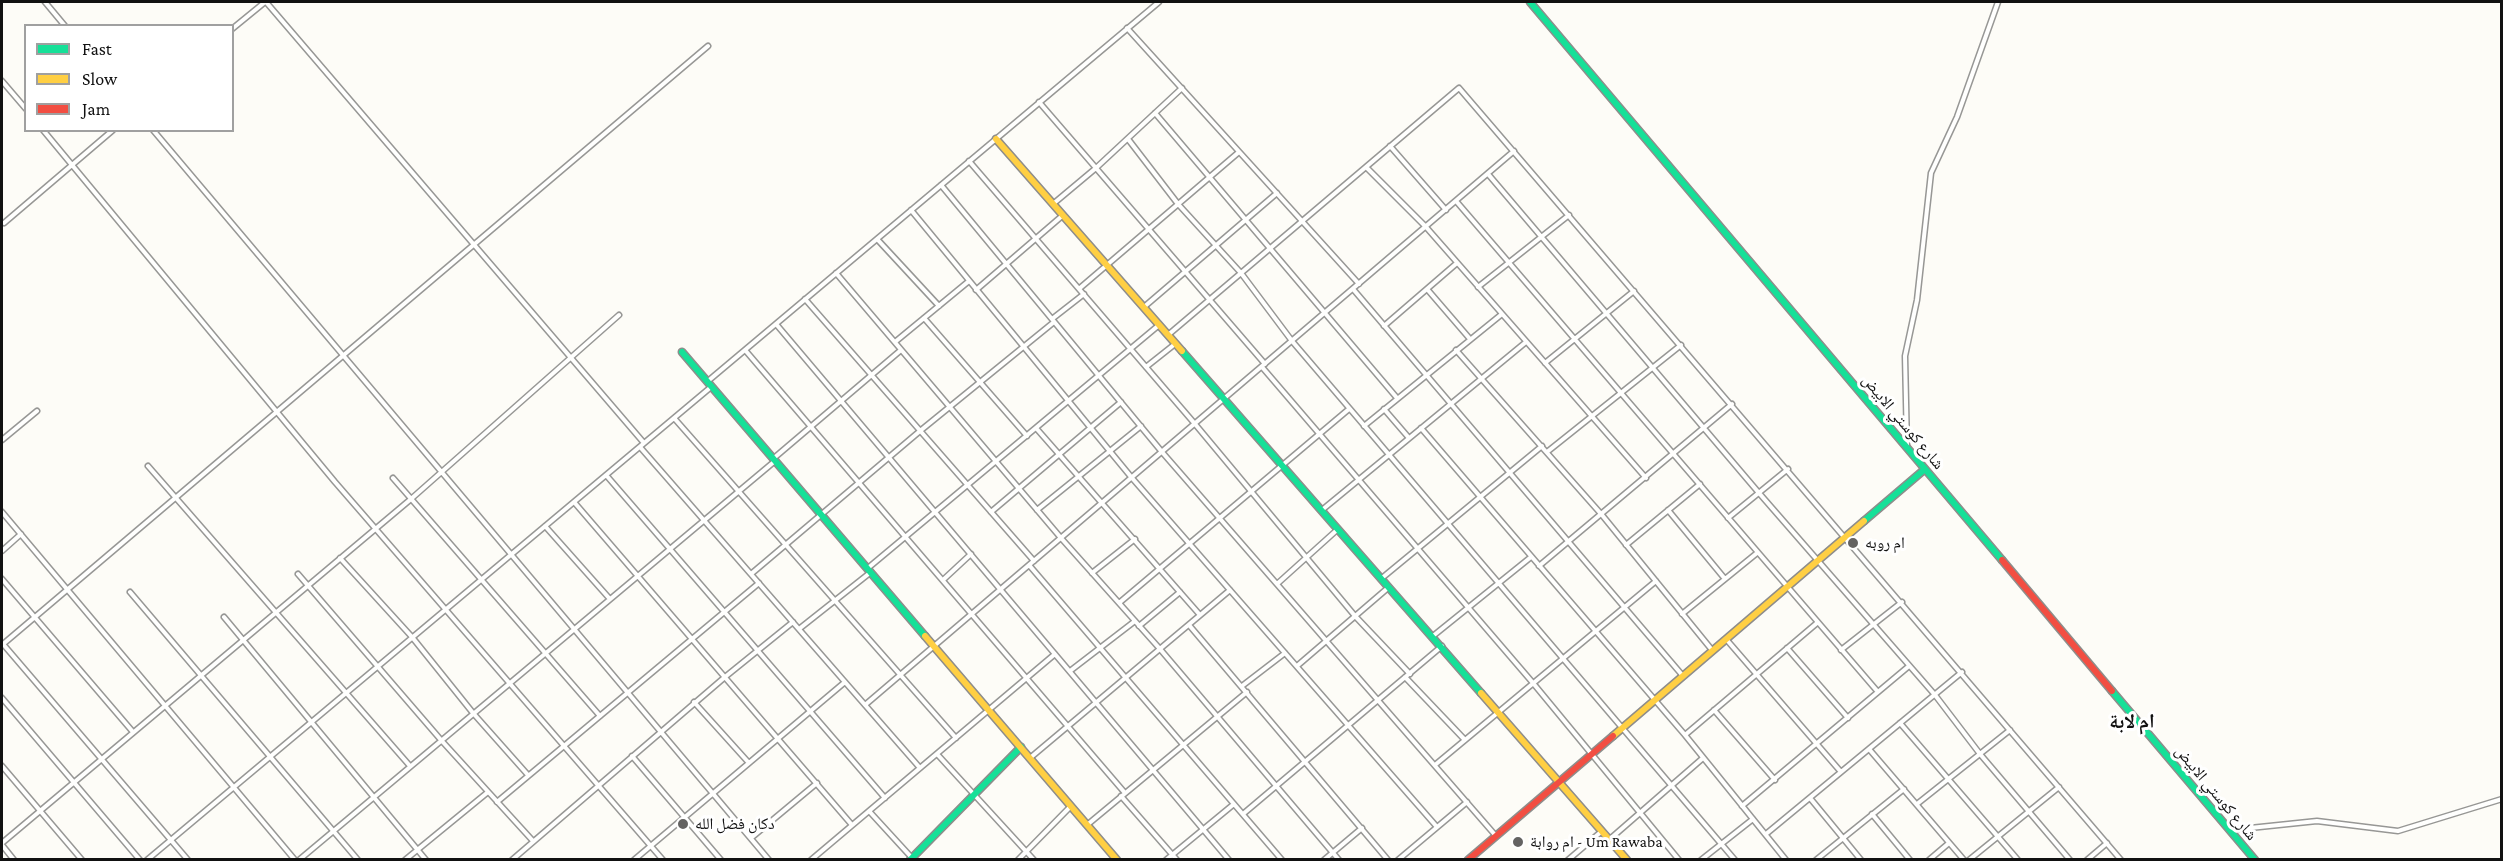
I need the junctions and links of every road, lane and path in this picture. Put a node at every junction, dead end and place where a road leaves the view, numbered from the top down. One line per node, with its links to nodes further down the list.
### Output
1 (45, 2): 6 (street)
2 (265, 2): 7 (street); 46 (street)
3 (1159, 2): 8 (street)
4 (1530, 2): 134 (main road, شارع كوستي الابيض)
5 (1998, 2): 134 (street)
6 (63, 24)
7 (234, 27)
8 (1127, 28): 11 (street); 12 (street)
9 (708, 46): 46 (street)
10 (2, 81): 13 (street)
11 (1182, 88): 14 (street); 21 (street)
12 (1039, 102): 18 (street); 26 (street)
13 (24, 108)
14 (1155, 114): 19 (street); 28 (street)
15 (45, 132): 24 (street)
16 (111, 132): 24 (street)
17 (155, 132): 92 (street)
18 (996, 139): 23 (street); 32 (main road)
19 (1128, 139): 26 (street); 33 (street)
20 (1390, 146): 22 (street); 25 (street); 35 (street)
21 (1239, 152): 28 (street); 30 (street)
22 (1514, 152): 27 (street); 37 (street)
23 (969, 161): 29 (street); 44 (street)
24 (72, 166): 40 (street); 116 (street)
25 (1366, 167): 39 (street); 41 (street)
26 (1096, 168): 32 (street); 42 (street)
27 (1488, 174): 31 (street); 43 (street)
28 (1210, 177): 33 (street); 38 (street)
29 (941, 185): 34 (street); 51 (street)
30 (1277, 193): 38 (street); 39 (street)
31 (1456, 201): 35 (street); 49 (street)
32 (1053, 204): 36 (main road)
33 (1178, 204): 42 (street); 47 (street)
34 (911, 210): 45 (street); 56 (street)
35 (1446, 210): 41 (street)
36 (1063, 215): 44 (street); 52 (main road)
37 (1569, 215): 43 (street); 63 (street)
38 (1246, 219): 47 (street); 48 (street)
39 (1302, 221): 48 (street); 57 (street)
40 (4, 223)
41 (1426, 227): 50 (street); 57 (street)
42 (1149, 229): 52 (street); 53 (street)
43 (1542, 236): 49 (street); 70 (street)
44 (1036, 238): 51 (street); 59 (street)
45 (877, 239): 54 (street); 67 (street)
46 (473, 245): 92 (street); 93 (street)
47 (1215, 246): 53 (street); 55 (street)
48 (1271, 248): 55 (street); 69 (street)
49 (1509, 262): 58 (street); 80 (street)
50 (1457, 263): 58 (street); 61 (street)
51 (1007, 264): 62 (street); 74 (street)
52 (1107, 265): 59 (street); 68 (main road)
53 (1185, 272): 66 (street); 68 (street)
54 (836, 273): 65 (street); 82 (street)
55 (1241, 273): 66 (street); 81 (street)
56 (969, 281): 62 (street); 67 (street)
57 (1359, 284): 60 (street)
58 (1478, 286): 71 (street)
59 (1080, 288): 64 (street)
60 (1353, 289): 69 (street); 77 (street)
61 (1427, 289): 77 (street); 79 (street)
62 (976, 290): 86 (street)
63 (1634, 291): 70 (street); 85 (street)
64 (1084, 294): 74 (street); 87 (street)
65 (805, 299): 75 (street); 99 (street)
66 (1210, 300): 78 (street); 95 (street)
67 (939, 306): 73 (street)
68 (1144, 307): 76 (main road)
69 (1326, 312): 81 (street); 105 (street)
70 (1607, 313): 80 (street); 97 (street)
71 (1502, 314): 79 (street); 83 (street)
72 (619, 315): 93 (street)
73 (924, 318): 82 (street); 102 (street)
74 (1053, 321): 86 (street); 100 (street)
75 (776, 324): 88 (street); 107 (street)
76 (1159, 325): 78 (main road); 87 (street)
77 (1384, 326): 98 (street)
78 (1168, 335): 84 (main road)
79 (1470, 339): 90 (street)
80 (1575, 339): 94 (street); 104 (street)
81 (1292, 341): 95 (street); 113 (street)
82 (895, 342): 89 (street)
83 (1526, 342): 94 (street); 101 (street)
84 (1175, 343): 96 (street); 106 (main road)
85 (1681, 345): 97 (street); 111 (street)
86 (1024, 348): 102 (street); 108 (street)
87 (1131, 349): 96 (street); 100 (street)
88 (745, 350): 103 (street); 120 (street)
89 (901, 350): 99 (street); 112 (street)
90 (1456, 351): 98 (street); 101 (street)
91 (682, 352): 103 (main road)
92 (343, 355): 116 (street); 148 (street)
93 (570, 358): 132 (street); 148 (street)
94 (1545, 363): 117 (street)
95 (1264, 365): 106 (street); 128 (street)
96 (1146, 367): 119 (street)
97 (1653, 367): 104 (street); 124 (street)
98 (1426, 374): 105 (street); 110 (street)
99 (871, 375): 107 (street); 127 (street)
100 (1099, 375): 108 (street); 109 (street)
101 (1482, 378): 110 (street); 133 (street)
102 (979, 383): 112 (street); 129 (street)
103 (709, 384): 118 (street); 142 (main road)
104 (1621, 392): 117 (street); 139 (street)
105 (1397, 398): 114 (street)
106 (1224, 399): 119 (street); 144 (main road)
107 (841, 401): 120 (street); 141 (street)
108 (1068, 401): 123 (street); 125 (street)
109 (1121, 402): 121 (street); 123 (street)
110 (1451, 404): 126 (street); 149 (street)
111 (1732, 404): 124 (street); 146 (street)
112 (949, 406): 127 (street); 143 (street)
113 (1349, 409): 122 (street); 128 (street)
114 (1384, 409): 122 (street); 130 (street)
115 (37, 411): 131 (street)
116 (276, 412): 163 (street); 181 (street)
117 (1591, 416): 137 (street); 154 (street)
118 (674, 418): 132 (street); 161 (street)
119 (1195, 424): 136 (street); 160 (street)
120 (811, 426): 142 (street); 156 (street)
121 (1140, 426): 135 (street); 136 (street)
122 (1364, 426): 140 (street)
123 (1089, 427): 135 (street); 138 (street)
124 (1705, 427): 139 (street); 162 (street)
125 (1036, 428): 129 (street); 138 (street)
126 (1421, 428): 130 (street); 164 (street)
127 (920, 430): 141 (street); 158 (street)
128 (1319, 434): 144 (street); 155 (street)
129 (1027, 436): 143 (street)
130 (1409, 438): 140 (street)
131 (2, 440)
132 (642, 445): 150 (street); 178 (street)
133 (1542, 446): 137 (street); 149 (street)
134 (1907, 448): 147 (main road, شارع كوستي الابيض)
135 (1109, 451): 151 (street); 153 (street)
136 (1162, 452): 153 (street); 176 (street)
137 (1547, 452): 175 (street)
138 (1060, 453): 151 (street); 159 (street)
139 (1674, 453): 154 (street); 157 (street)
140 (1388, 455): 155 (street); 179 (street)
141 (889, 457): 156 (street); 172 (street)
142 (774, 460): 161 (street); 174 (main road)
143 (996, 461): 158 (street); 159 (street)
144 (1282, 465): 160 (street); 169 (main road)
145 (148, 466): 163 (street)
146 (1788, 469): 162 (street); 185 (street)
147 (1925, 470): 185 (main road); 381 (main road, شارع كوستي الابيض)
148 (441, 472): 165 (street); 197 (street)
149 (1510, 473): 164 (street); 189 (street)
150 (606, 475): 166 (street); 192 (street)
151 (1080, 476): 167 (street); 168 (street)
152 (393, 478): 165 (street)
153 (1132, 478): 167 (street); 188 (street)
154 (1646, 478): 175 (street)
155 (1358, 480): 169 (street); 193 (street)
156 (860, 483): 174 (street); 184 (street)
157 (1700, 484): 170 (street); 177 (street)
158 (968, 485): 172 (street); 173 (street)
159 (1019, 489): 168 (street); 173 (street)
160 (1250, 490): 176 (street); 200 (street)
161 (739, 491): 178 (street); 190 (street)
162 (1759, 493): 177 (street); 202 (street)
163 (175, 497): 223 (street); 236 (street)
164 (1480, 498): 179 (street); 198 (street)
165 (411, 499): 181 (street); 214 (street)
166 (574, 502): 180 (street); 210 (street)
167 (1103, 502): 186 (street); 187 (street)
168 (1037, 510): 186 (street)
169 (1322, 510): 182 (main road)
170 (1668, 510): 191 (street); 213 (street)
171 (2, 512): 183 (street)
172 (935, 512): 184 (street); 196 (street)
173 (991, 512): 201 (street)
174 (822, 515): 190 (street); 206 (main road)
175 (1602, 515): 189 (street); 191 (street)
176 (1219, 517): 188 (street); 218 (street)
177 (1728, 518): 195 (street)
178 (704, 520): 192 (street); 209 (street)
179 (1448, 524): 193 (street); 219 (street)
180 (545, 526): 197 (street); 228 (street)
181 (375, 529): 199 (street); 234 (street)
182 (1339, 529): 200 (street); 211 (main road)
183 (21, 534): 194 (street); 223 (street)
184 (906, 536): 206 (street); 215 (street)
185 (1846, 537): 202 (main road); 230 (street)
186 (1061, 538): 201 (street); 207 (street)
187 (1135, 539): 205 (street); 207 (street)
188 (1189, 543): 205 (street); 225 (street)
189 (1569, 543): 204 (street); 232 (street)
190 (786, 545): 209 (street); 229 (street)
191 (1626, 545): 216 (street)
192 (670, 547): 210 (street); 235 (street)
193 (1418, 549): 211 (street); 233 (street)
194 (2, 551)
195 (1757, 553): 213 (street); 222 (street)
196 (971, 554): 215 (street); 224 (street)
197 (511, 555): 214 (street); 249 (street)
198 (1532, 557): 204 (street); 219 (street)
199 (340, 558): 220 (street); 253 (street)
200 (1306, 558): 218 (street); 241 (street)
201 (1034, 561): 203 (street)
202 (1818, 561): 222 (main road); 246 (street)
203 (1029, 565): 224 (street); 262 (street)
204 (1539, 566): 251 (street)
205 (1160, 569): 227 (street); 231 (street)
206 (869, 570): 229 (street); 259 (main road)
207 (1092, 573): 231 (street)
208 (298, 574): 220 (street)
209 (750, 574): 217 (street)
210 (637, 575): 228 (street); 254 (street)
211 (1382, 578): 221 (main road)
212 (2, 579): 242 (street)
213 (1725, 579): 238 (street)
214 (480, 580): 234 (street); 267 (street)
215 (943, 580): 237 (street)
216 (1656, 581): 232 (street); 238 (street)
217 (759, 583): 235 (street); 244 (street)
218 (1277, 584): 257 (street)
219 (1498, 584): 233 (street); 270 (street)
220 (308, 586): 236 (street); 271 (street)
221 (1389, 586): 241 (street); 252 (main road)
222 (1786, 588): 245 (street); 255 (main road)
223 (67, 589): 242 (street); 298 (street)
224 (1001, 590): 237 (street); 269 (street)
225 (1230, 590): 239 (street); 268 (street)
226 (130, 592): 277 (street)
227 (1180, 592): 239 (street); 248 (street)
228 (609, 598): 249 (street)
229 (835, 601): 250 (street); 278 (street)
230 (1902, 602): 246 (street); 275 (street)
231 (1119, 603): 243 (street)
232 (1624, 607): 251 (street); 280 (street)
233 (1468, 608): 252 (street); 286 (street)
234 (445, 610): 253 (street); 285 (street)
235 (725, 612): 254 (street); 265 (street)
236 (275, 613): 256 (street); 290 (street)
237 (972, 614): 259 (street); 283 (street)
238 (1683, 614): 266 (street)
239 (1200, 615): 247 (street)
240 (224, 616): 256 (street)
241 (1355, 616): 257 (street); 279 (street)
242 (34, 617): 258 (street); 315 (street)
243 (1135, 621): 248 (street); 262 (street)
244 (793, 622): 250 (street); 265 (street)
245 (1817, 623): 261 (street); 264 (street)
246 (1874, 624): 264 (street); 272 (street)
247 (1189, 625): 263 (street); 287 (street)
248 (1139, 626): 263 (street)
249 (573, 628): 267 (street); 291 (street)
250 (799, 629): 284 (street)
251 (1595, 631): 270 (street); 294 (street)
252 (1433, 636): 260 (main road)
253 (412, 637): 271 (street); 304 (street)
254 (692, 639): 281 (street); 291 (street)
255 (1726, 639): 266 (main road); 276 (street)
256 (243, 640): 277 (street); 308 (street)
257 (1327, 641): 273 (street); 295 (street)
258 (2, 644): 333 (street)
259 (935, 646): 278 (street); 300 (main road)
260 (1442, 646): 279 (street); 303 (main road)
261 (1787, 648): 276 (street); 307 (street)
262 (1100, 649): 274 (street); 282 (street)
263 (1160, 649): 282 (street); 306 (street)
264 (1841, 650): 289 (street)
265 (757, 651): 281 (street); 302 (street)
266 (1713, 651): 280 (main road)
267 (544, 653): 285 (street); 305 (street)
268 (1285, 653): 273 (street); 287 (street)
269 (1056, 654): 274 (street); 283 (street)
270 (1563, 658): 286 (street); 312 (street)
271 (378, 666): 290 (street); 319 (street)
272 (1910, 666): 289 (street); 292 (street)
273 (1297, 667): 310 (street)
274 (1070, 671): 297 (street)
275 (1962, 672): 292 (street); 313 (street)
276 (1756, 674): 301 (street); 322 (street)
277 (201, 675): 298 (street); 329 (street)
278 (901, 675): 299 (street); 318 (street)
279 (1408, 675): 295 (street); 320 (street)
280 (1683, 676): 294 (main road)
281 (725, 677): 296 (street); 317 (street)
282 (1125, 678): 297 (street); 321 (street)
283 (1026, 679): 300 (street); 311 (street)
284 (845, 682): 299 (street); 302 (street)
285 (509, 683): 304 (street); 323 (street)
286 (1533, 683): 303 (street); 327 (street)
287 (1242, 686): 288 (street)
288 (1247, 692): 306 (street); 334 (street)
289 (1878, 692): 307 (street)
290 (345, 693): 308 (street); 338 (street)
291 (628, 693): 305 (street); 314 (street)
292 (1935, 695): 309 (street); 328 (street)
293 (2, 698): 346 (street)
294 (1654, 700): 312 (main road); 316 (street)
295 (1379, 701): 310 (street); 336 (street)
296 (694, 702): 314 (street); 335 (street)
297 (1096, 702): 311 (street); 340 (street)
298 (166, 705): 315 (street); 351 (street)
299 (866, 705): 339 (street)
300 (990, 710): 318 (street); 324 (main road)
301 (1714, 710): 316 (street); 345 (street)
302 (810, 711): 317 (street); 359 (street)
303 (1499, 711): 320 (street); 344 (main road)
304 (473, 713): 319 (street); 342 (street)
305 (600, 716): 323 (street)
306 (1217, 716): 321 (street); 349 (street)
307 (1848, 718): 322 (street)
308 (310, 723): 329 (street); 358 (street)
309 (1900, 723): 325 (street); 343 (street)
310 (1348, 726): 334 (street); 378 (street)
311 (1067, 727): 331 (street); 357 (street)
312 (1624, 727): 327 (main road); 350 (street)
313 (2010, 730): 328 (street); 352 (street)
314 (660, 731): 330 (street); 355 (street)
315 (133, 732): 333 (street)
316 (1685, 735): 332 (street)
317 (778, 738): 335 (street); 347 (street)
318 (956, 738): 326 (street)
319 (441, 740): 338 (street); 354 (street)
320 (1465, 740): 336 (street)
321 (1183, 744): 340 (street); 364 (street)
322 (1817, 744): 341 (street); 345 (street)
323 (563, 745): 342 (street); 348 (street)
324 (1021, 747): 331 (main road); 356 (main road)
325 (1869, 749): 341 (street); 353 (street)
326 (937, 754): 339 (street); 356 (street)
327 (1591, 754): 344 (main road); 371 (street)
328 (1980, 754): 343 (street); 370 (street)
329 (270, 756): 351 (street); 382 (street)
330 (632, 756): 348 (street); 374 (street)
331 (1030, 758): 366 (main road)
332 (1703, 758): 350 (street); 367 (street)
333 (102, 759): 346 (street); 389 (street)
334 (1306, 762): 349 (street); 379 (street)
335 (749, 763): 355 (street)
336 (1434, 765): 363 (street)
337 (2, 766): 368 (street)
338 (410, 766): 358 (street)
339 (920, 768): 359 (street)
340 (1153, 769): 357 (street); 380 (street)
341 (1842, 772): 360 (street)
342 (528, 775): 362 (street)
343 (1948, 779): 365 (street); 386 (street)
344 (1561, 780): 383 (main road); 385 (main road)
345 (1775, 780): 367 (street)
346 (74, 782): 368 (street); 404 (street)
347 (817, 783): 376 (street); 387 (street)
348 (598, 785): 391 (street); 396 (street)
349 (1277, 785): 372 (street); 399 (street)
350 (1672, 785): 371 (street); 393 (street)
351 (235, 786): 389 (street); 407 (street)
352 (2059, 787): 370 (street); 394 (street)
353 (1904, 789): 365 (street); 373 (street)
354 (488, 792): 362 (street); 397 (street)
355 (713, 794): 374 (street); 387 (street)
356 (974, 795): 398 (street); 401 (main road)
357 (1123, 795): 377 (street); 400 (street)
358 (372, 798): 382 (street); 397 (street)
359 (885, 798): 369 (street)
360 (1810, 798): 384 (street); 388 (street)
361 (2502, 799): 381 (street)
362 (497, 802): 391 (street)
363 (1467, 802): 378 (street); 385 (street)
364 (1234, 804): 372 (street); 380 (street)
365 (1917, 804): 392 (street)
366 (1071, 806): 377 (main road); 398 (street)
367 (1742, 806): 375 (street)
368 (40, 811): 395 (street); 403 (street)
369 (869, 811): 376 (street); 401 (street)
370 (2029, 811): 386 (street); 441 (street)
371 (1641, 812): 390 (street); 431 (street)
372 (1243, 814): 423 (street)
373 (1872, 814): 388 (street); 437 (street)
374 (685, 817): 396 (street); 414 (street)
375 (1753, 819): 384 (street); 393 (street)
376 (852, 825): 416 (street)
377 (1087, 825): 419 (main road)
378 (1437, 827): 427 (street)
379 (1362, 828): 399 (street); 426 (street)
380 (1204, 829): 400 (street); 422 (street)
381 (2230, 830): 444 (main road, شارع كوستي الابيض)
382 (333, 831): 407 (street); 408 (street)
383 (1603, 831): 390 (main road); 429 (street)
384 (1766, 834): 434 (street)
385 (1496, 836): 428 (main road)
386 (1998, 836): 439 (street); 440 (street)
387 (751, 838): 415 (street)
388 (1843, 838): 435 (street); 436 (street)
389 (171, 839): 405 (street); 406 (street)
390 (1610, 839): 430 (main road)
391 (533, 841): 411 (street)
392 (1949, 842): 438 (street); 439 (street)
393 (1721, 843): 432 (street); 433 (street)
394 (2107, 843): 442 (street); 443 (street)
395 (2, 844): 402 (street)
396 (650, 845): 412 (street); 413 (street)
397 (417, 849): 409 (street); 410 (street)
398 (1026, 851): 417 (street); 418 (street)
399 (1333, 852): 424 (street); 425 (street)
400 (1172, 855): 420 (street); 421 (street)
401 (912, 859)
402 (14, 860)
403 (82, 860)
404 (140, 860)
405 (147, 860)
406 (188, 860)
407 (297, 860)
408 (357, 860)
409 (405, 860)
410 (426, 860)
411 (512, 860)
412 (633, 860)
413 (663, 860)
414 (721, 860)
415 (769, 860)
416 (811, 860)
417 (1018, 860)
418 (1034, 860)
419 (1117, 860)
420 (1166, 860)
421 (1177, 860)
422 (1229, 860)
423 (1282, 860)
424 (1324, 860)
425 (1339, 860)
426 (1388, 860)
427 (1398, 860)
428 (1468, 860)
429 (1568, 860)
430 (1628, 860)
431 (1679, 860)
432 (1701, 860)
433 (1735, 860)
434 (1786, 860)
435 (1816, 860)
436 (1861, 860)
437 (1910, 860)
438 (1929, 860)
439 (1966, 860)
440 (2018, 860)
441 (2070, 860)
442 (2087, 860)
443 (2121, 860)
444 (2255, 860)

